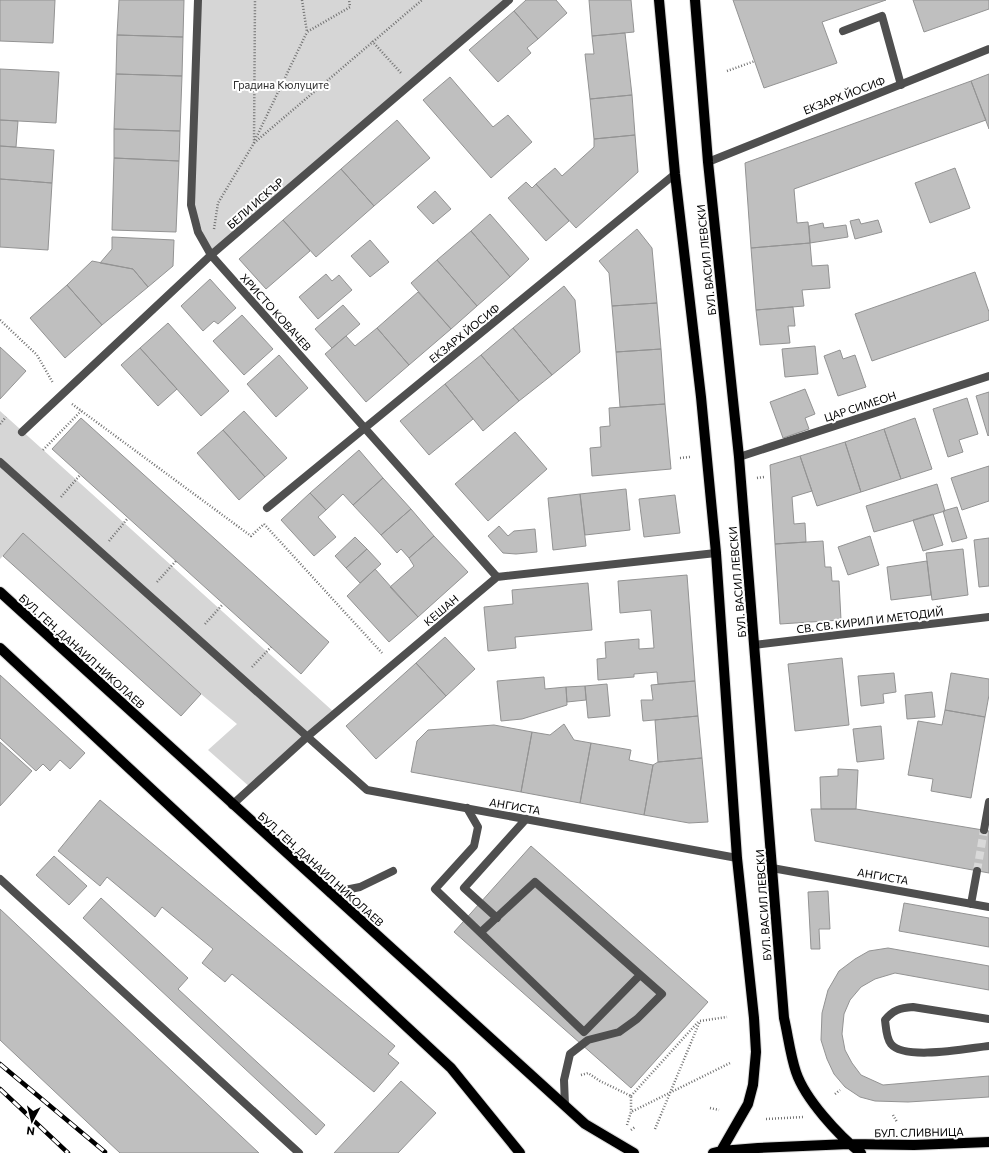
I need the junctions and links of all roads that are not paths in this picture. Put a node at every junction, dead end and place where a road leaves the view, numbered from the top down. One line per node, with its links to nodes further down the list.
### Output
1 (198, 0): 10 (street, ХРИСТО КОВАЧЕВ)
2 (509, 0): 10 (street, БЕЛИ ИСКЪР)
3 (659, 0): 9 (main road, БУЛ. ВАСИЛ ЛЕВСКИ)
4 (695, 0): 8 (main road, БУЛ. ВАСИЛ ЛЕВСКИ)
5 (842, 31): 7 (street)
6 (989, 49): 7 (street, ЕКЗАРХ ЙОСИФ)
7 (901, 85): 8 (street, ЕКЗАРХ ЙОСИФ)
8 (708, 162): 14 (main road, БУЛ. ВАСИЛ ЛЕВСКИ)
9 (675, 174): 12 (street, ЕКЗАРХ ЙОСИФ); 17 (main road, БУЛ. ВАСИЛ ЛЕВСКИ)
10 (211, 256): 12 (street, ХРИСТО КОВАЧЕВ); 13 (street, БЕЛИ ИСКЪР)
11 (989, 376): 14 (street, ЦАР СИМЕОН)
12 (364, 428): 16 (street, ЕКЗАРХ ЙОСИФ); 18 (street, ХРИСТО КОВАЧЕВ)
13 (22, 432)
14 (738, 457): 21 (main road, БУЛ. ВАСИЛ ЛЕВСКИ)
15 (0, 462): 23 (street)
16 (267, 508)
17 (716, 553): 18 (street); 29 (main road, БУЛ. ВАСИЛ ЛЕВСКИ)
18 (497, 577): 23 (street, КЕШАН)
19 (0, 592): 25 (main road, БУЛ. ГЕН. ДАНАИЛ НИКОЛАЕВ)
20 (989, 617): 21 (street, СВ. СВ. КИРИЛ И МЕТОДИЙ)
21 (754, 645): 30 (main road, БУЛ. ВАСИЛ ЛЕВСКИ)
22 (0, 648): 47 (main road)
23 (308, 736): 25 (street, КЕШАН); 26 (street, АНГИСТА)
24 (989, 802): 28 (street)
25 (232, 805): 34 (main road, БУЛ. ГЕН. ДАНАИЛ НИКОЛАЕВ)
26 (467, 808): 27 (street, АНГИСТА); 38 (street)
27 (526, 819): 29 (street, АНГИСТА); 37 (street)
28 (984, 830)
29 (737, 858): 45 (main road, БУЛ. ВАСИЛ ЛЕВСКИ)
30 (772, 868): 35 (street, АНГИСТА); 44 (main road, БУЛ. ВАСИЛ ЛЕВСКИ)
31 (393, 871): 34 (street)
32 (977, 871): 35 (street)
33 (0, 878): 46 (street)
34 (330, 893): 42 (main road, БУЛ. ГЕН. ДАНАИЛ НИКОЛАЕВ)
35 (971, 904): 36 (street, АНГИСТА)
36 (989, 907)
37 (497, 918): 38 (street); 39 (street)
38 (481, 932): 39 (street)
39 (640, 975): 42 (street)
40 (989, 1019): 41 (street)
41 (989, 1046)
42 (566, 1106): 48 (main road, БУЛ. ГЕН. ДАНАИЛ НИКОЛАЕВ)
43 (989, 1142): 44 (main road, БУЛ. СЛИВНИЦА)
44 (849, 1144): 45 (main road, БУЛ. СЛИВНИЦА); 49 (main road, БУЛ. ВАСИЛ ЛЕВСКИ)
45 (717, 1152)
46 (299, 1153)
47 (520, 1153)
48 (634, 1153)
49 (861, 1153)

